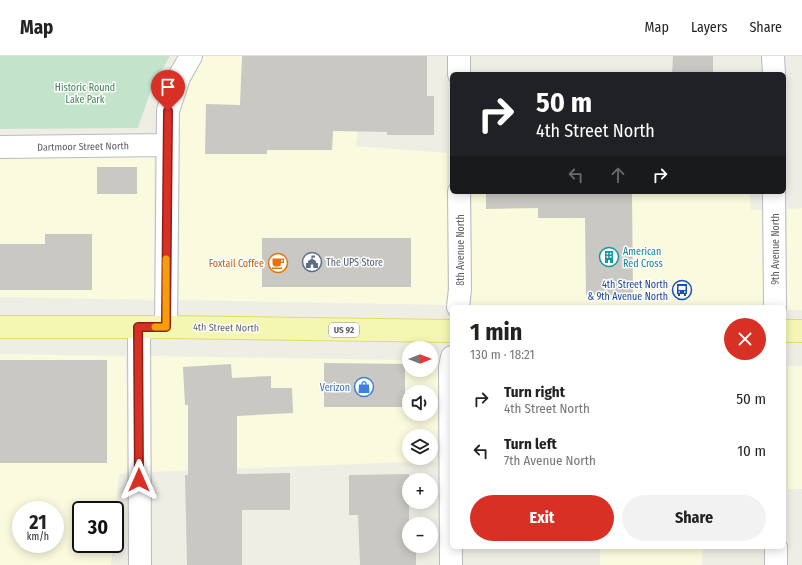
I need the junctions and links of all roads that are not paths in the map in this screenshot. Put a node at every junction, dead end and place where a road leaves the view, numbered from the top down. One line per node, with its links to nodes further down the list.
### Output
1 (191, 56): 6 (street)
2 (459, 56): 4 (street)
3 (774, 56): 5 (street)
4 (459, 72)
5 (774, 72)
6 (166, 145): 7 (street, Dartmoor Street North); 14 (street)
7 (0, 147)
8 (460, 194): 10 (street, 8th Avenue North)
9 (774, 194): 11 (street, 9th Avenue North)
10 (458, 305)
11 (775, 305)
12 (0, 327): 13 (main road, 4th Street North / US 92)
13 (138, 327): 14 (main road, 4th Street North / US 92); 20 (street)
14 (166, 327): 15 (main road, 4th Street North / US 92)
15 (450, 331)
16 (786, 331): 17 (main road)
17 (802, 331)
18 (451, 549): 21 (street)
19 (776, 549): 22 (street)
20 (140, 565)
21 (451, 565)
22 (776, 565)

